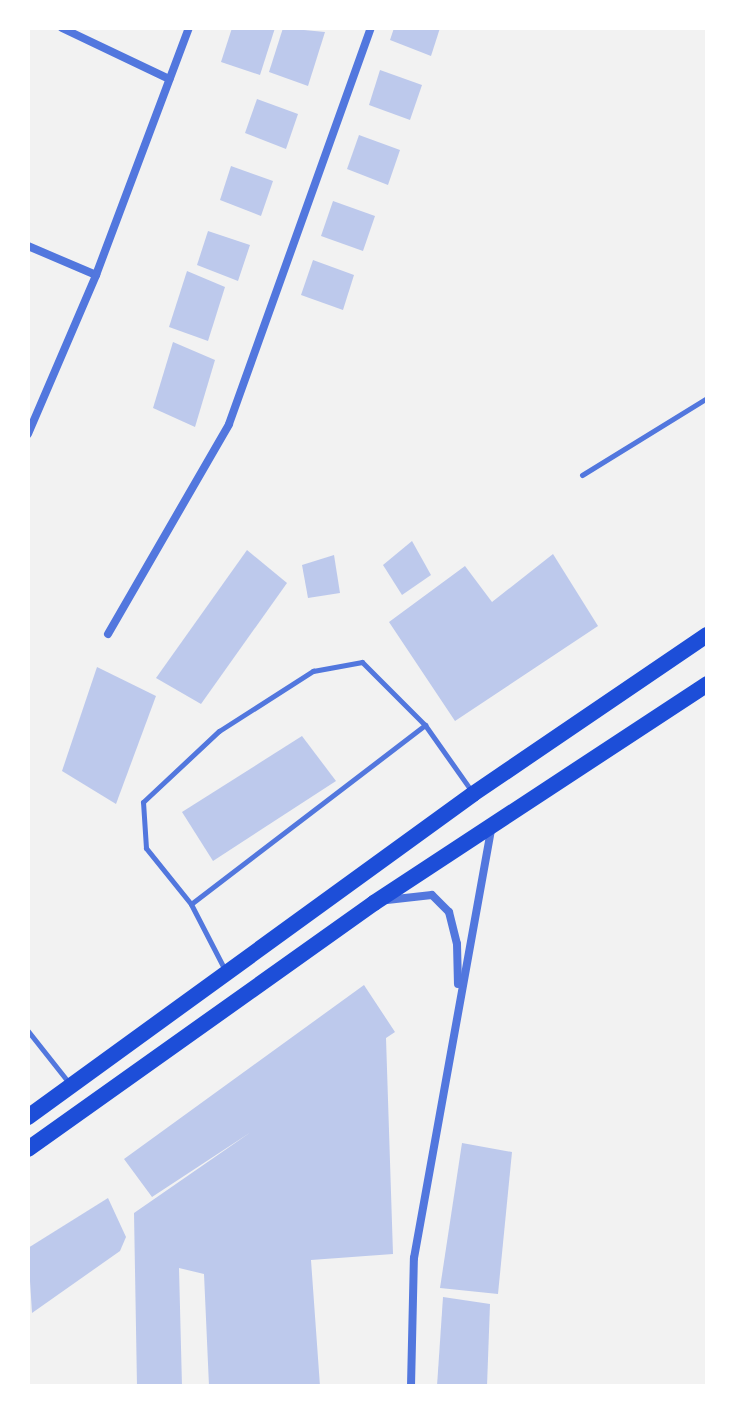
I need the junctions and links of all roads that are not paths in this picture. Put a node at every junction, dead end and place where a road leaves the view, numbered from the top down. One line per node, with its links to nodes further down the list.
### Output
1 (62, 28): 4 (street)
2 (189, 28): 4 (street)
3 (371, 28): 10 (street)
4 (169, 79): 6 (street)
5 (28, 246): 6 (street)
6 (96, 275): 8 (street)
7 (707, 398): 9 (lane)
8 (28, 434)
9 (582, 475)
10 (108, 634)
11 (707, 635): 14 (main road)
12 (707, 684): 15 (main road)
13 (425, 725): 14 (lane); 17 (lane); 17 (lane)
14 (473, 794): 18 (main road)
15 (492, 824): 16 (main road); 19 (street)
16 (374, 903): 19 (street); 23 (main road)
17 (191, 904): 18 (lane)
18 (227, 973): 21 (main road)
19 (458, 1004): 24 (street)
20 (28, 1031): 21 (lane)
21 (72, 1087): 22 (main road)
22 (28, 1117)
23 (28, 1149)
24 (411, 1386)

